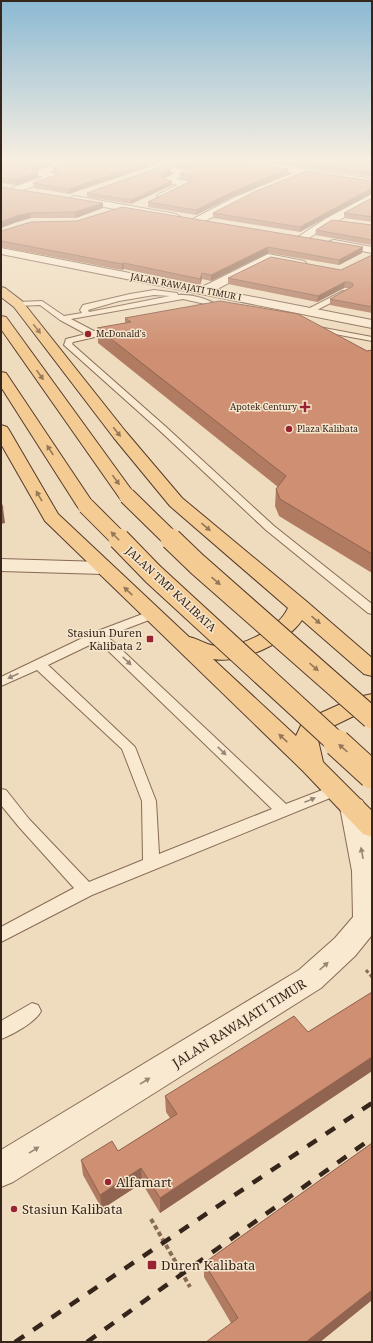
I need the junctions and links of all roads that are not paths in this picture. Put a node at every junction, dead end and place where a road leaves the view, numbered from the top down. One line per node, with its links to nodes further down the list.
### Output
1 (324, 224): 2 (street)
2 (372, 250)
3 (1, 251): 9 (street, JALAN RAWAJATI TIMUR I)
4 (372, 254): 5 (street)
5 (360, 260)
6 (309, 265): 9 (street)
7 (1, 291): 11 (main road)
8 (348, 292): 13 (lane)
9 (201, 295): 10 (lane); 13 (street, JALAN RAWAJATI TIMUR I); 14 (lane)
10 (182, 297): 12 (lane); 15 (lane)
11 (18, 304): 17 (lane); 28 (main road, one-way to 28)
12 (135, 306): 15 (lane); 16 (lane)
13 (308, 311): 19 (street, JALAN RAWAJATI TIMUR I)
14 (205, 313)
15 (87, 314): 17 (lane)
16 (147, 314)
17 (63, 318): 22 (lane)
18 (1, 320): 37 (main road, one-way to 37, bridge)
19 (372, 324)
20 (302, 325): 23 (lane)
21 (122, 328): 22 (lane)
22 (93, 334): 29 (lane)
23 (372, 339)
24 (1, 376): 39 (main road, JALAN TMP KALIBATA, one-way to 24, bridge)
25 (1, 430): 27 (main road, one-way to 25)
26 (1, 565): 27 (street)
27 (103, 568): 30 (main road, one-way to 27)
28 (299, 605): 32 (main road); 34 (main road, one-way to 34)
29 (372, 610)
30 (153, 614): 31 (lane); 32 (main road)
31 (98, 635): 33 (lane); 42 (lane, one-way to 42)
32 (180, 641): 38 (main road, one-way to 32)
33 (39, 664): 35 (lane, one-way to 35); 43 (lane)
34 (372, 669)
35 (1, 682)
36 (372, 702): 38 (main road)
37 (372, 718)
38 (312, 765): 41 (main road)
39 (372, 775)
40 (1, 794): 44 (lane)
41 (353, 808): 42 (lane, one-way to 41); 48 (street, JALAN RAWAJATI TIMUR, one-way to 41)
42 (284, 811): 43 (lane)
43 (151, 863): 44 (lane)
44 (86, 890): 45 (lane)
45 (1, 935)
46 (32, 1012): 47 (lane)
47 (1, 1031)
48 (1, 1170)

